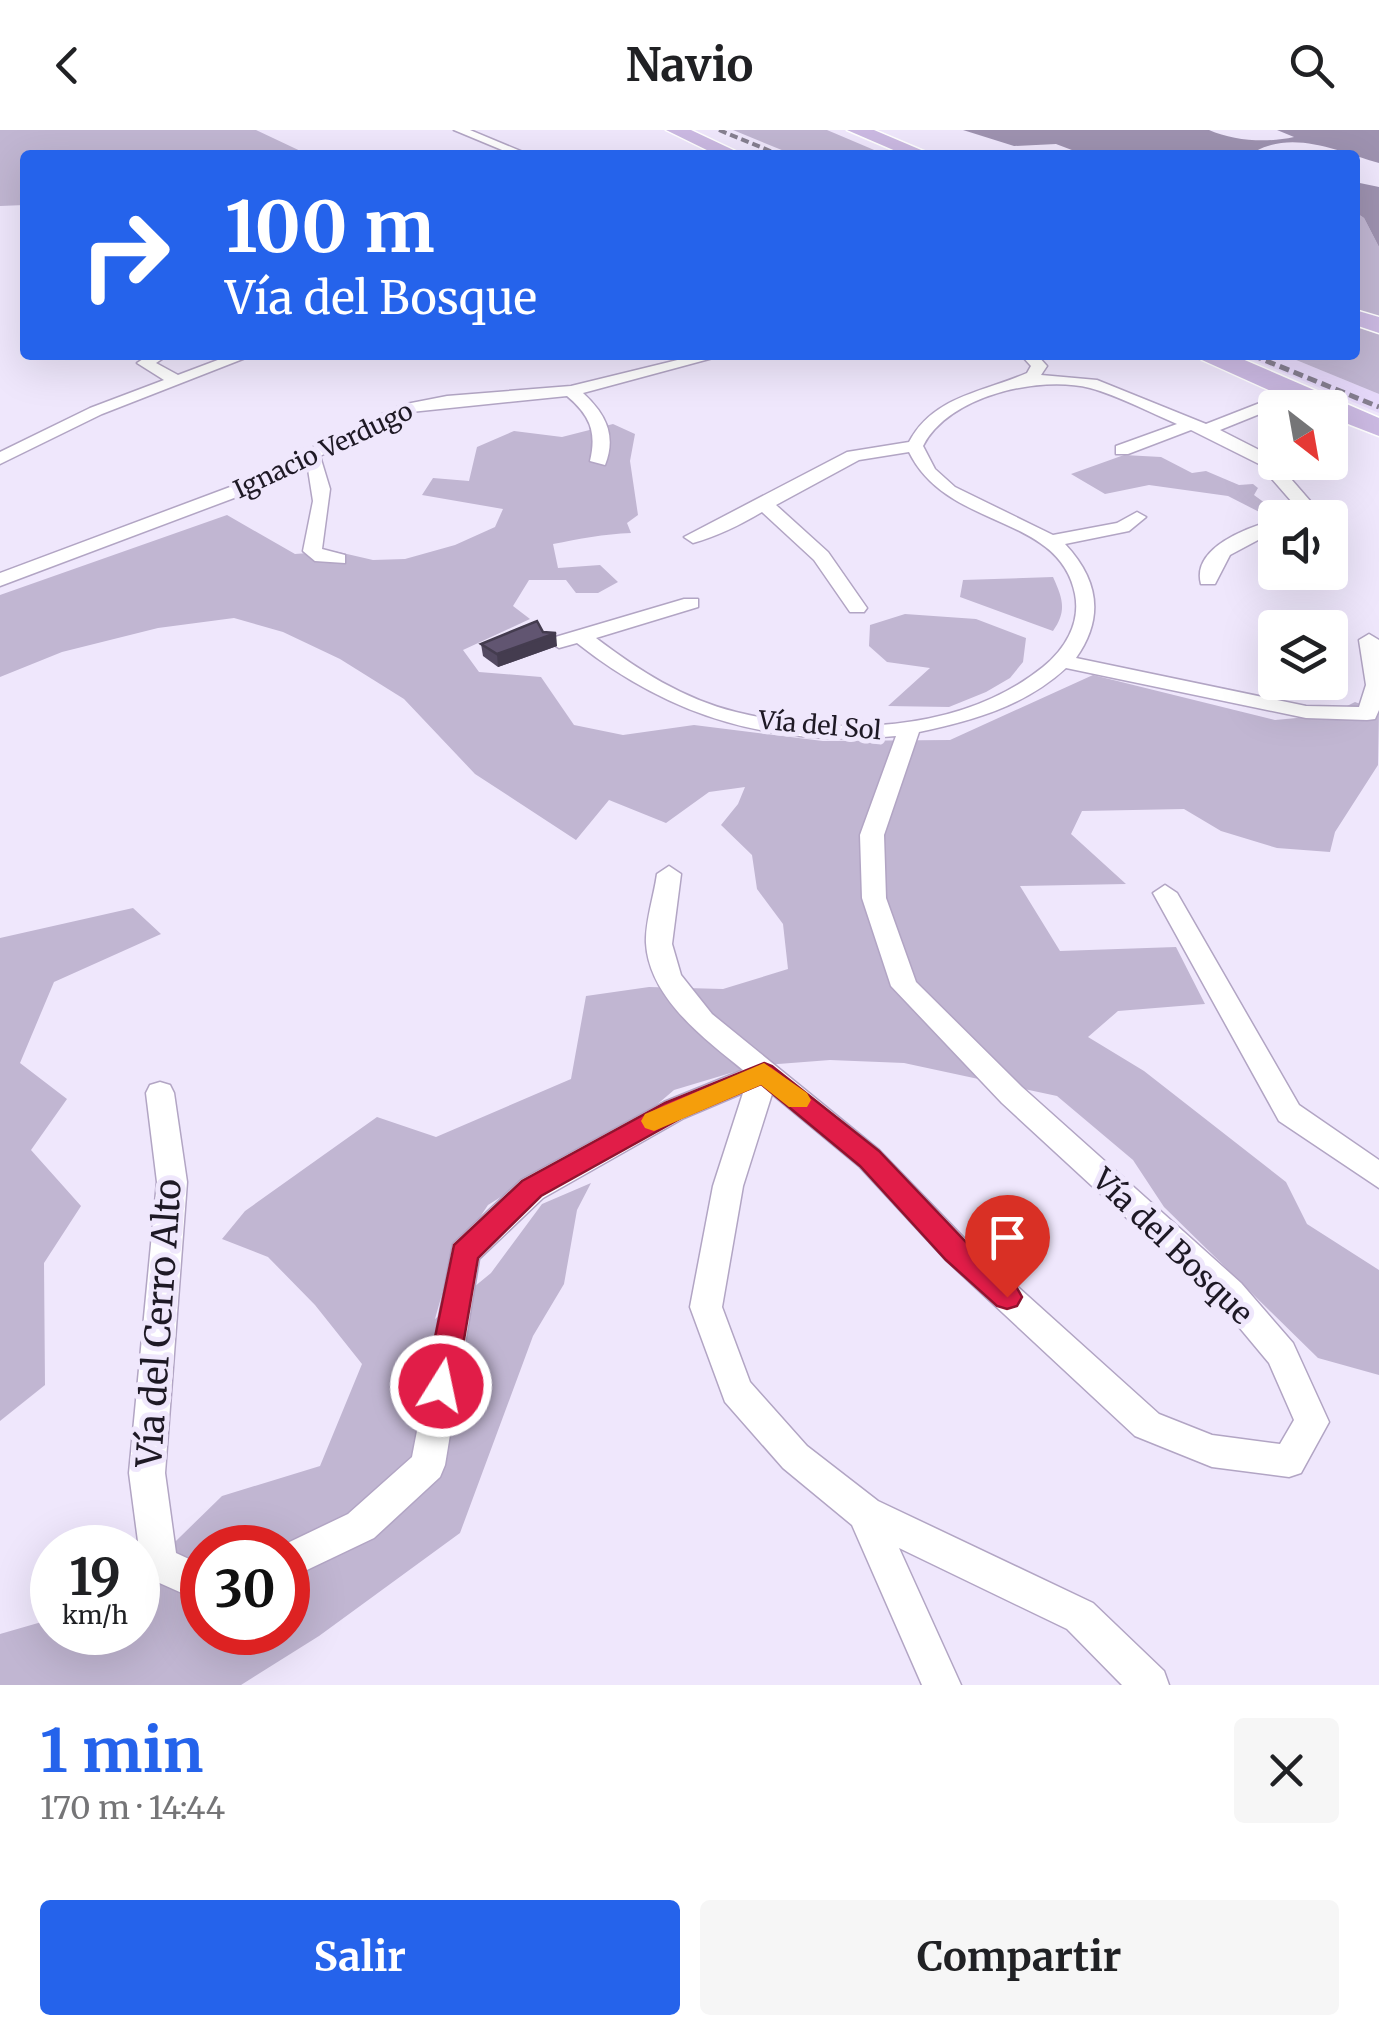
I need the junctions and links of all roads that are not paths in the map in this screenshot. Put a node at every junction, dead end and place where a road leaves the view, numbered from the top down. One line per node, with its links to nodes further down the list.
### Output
1 (460, 130): 5 (street)
2 (654, 130): 6 (main road)
3 (675, 130): 7 (main road)
4 (856, 130): 8 (main road)
5 (511, 150)
6 (700, 150)
7 (722, 150)
8 (910, 150)
9 (149, 360): 18 (street)
10 (169, 360): 16 (street)
11 (231, 360): 16 (street)
12 (696, 360): 20 (street, Ignacio Verdugo)
13 (1033, 360): 17 (street)
14 (1204, 360): 19 (main road)
15 (1205, 360): 24 (main road)
16 (193, 374): 18 (street)
17 (1028, 379): 22 (street); 26 (street)
18 (175, 380): 29 (street)
19 (1263, 390)
20 (571, 391): 28 (street, Ignacio Verdugo); 30 (street)
21 (1258, 412): 22 (street)
22 (1198, 428): 27 (street); 31 (street)
23 (1348, 428): 25 (main road)
24 (1379, 428)
25 (1379, 441)
26 (914, 446): 32 (street); 36 (street, Vía del Sol)
27 (1122, 450)
28 (310, 454): 37 (street); 38 (street, Ignacio Verdugo)
29 (0, 459)
30 (599, 461)
31 (1300, 500)
32 (765, 505): 35 (street); 41 (street)
33 (1137, 517): 36 (street)
34 (1258, 534): 39 (street)
35 (693, 537)
36 (1050, 541): 45 (street, Vía del Sol)
37 (338, 558)
38 (0, 580)
39 (1208, 580)
40 (691, 603): 42 (street)
41 (857, 608)
42 (581, 636): 44 (street); 46 (street, Vía del Sol)
43 (1369, 640): 45 (street)
44 (559, 642)
45 (1062, 661): 46 (street, Vía del Sol)
46 (909, 730): 49 (street, Vía del Bosque)
47 (670, 874): 49 (street)
48 (1165, 893): 51 (street)
49 (764, 1073): 52 (street); 53 (street)
50 (160, 1093): 54 (street, Vía del Cerro Alto)
51 (1379, 1176)
52 (864, 1512): 55 (street); 56 (street)
53 (310, 1550)
54 (180, 1574)
55 (942, 1685)
56 (1150, 1685)

